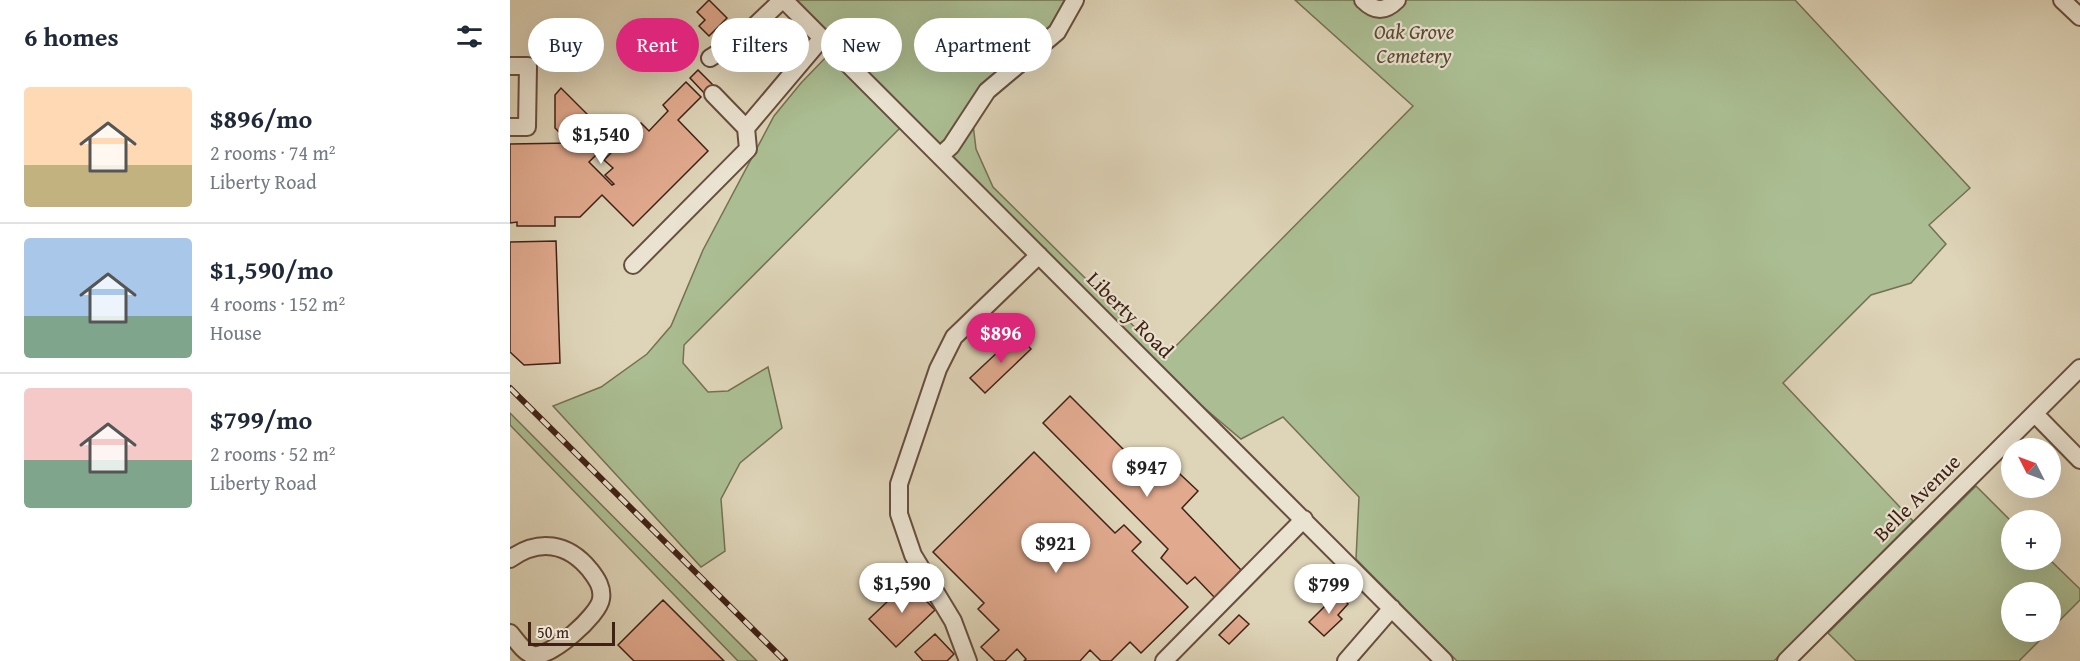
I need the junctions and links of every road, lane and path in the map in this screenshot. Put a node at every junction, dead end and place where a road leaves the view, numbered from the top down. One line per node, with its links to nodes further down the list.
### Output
1 (783, 0): 7 (street, Liberty Road); 9 (street)
2 (1075, 0): 15 (street)
3 (1363, 0): 4 (street)
4 (1396, 0)
5 (2062, 0): 6 (street)
6 (2080, 17)
7 (821, 37)
8 (821, 39): 14 (street)
9 (710, 58)
10 (510, 66): 13 (street)
11 (856, 72): 15 (street, Liberty Road)
12 (713, 94): 14 (street)
13 (510, 127)
14 (746, 128): 17 (street)
15 (940, 156): 16 (street, Liberty Road)
16 (1039, 255): 21 (street, Liberty Road); 25 (street)
17 (633, 265)
18 (2080, 368): 19 (street, Belle Avenue)
19 (2035, 414): 20 (street); 29 (street, Belle Avenue)
20 (2080, 459)
21 (1304, 519): 23 (street, Liberty Road); 26 (street)
22 (510, 559): 24 (street)
23 (1392, 608): 27 (street); 28 (street, Liberty Road)
24 (510, 633)
25 (968, 661)
26 (1164, 661)
27 (1346, 661)
28 (1444, 661)
29 (1786, 661)

